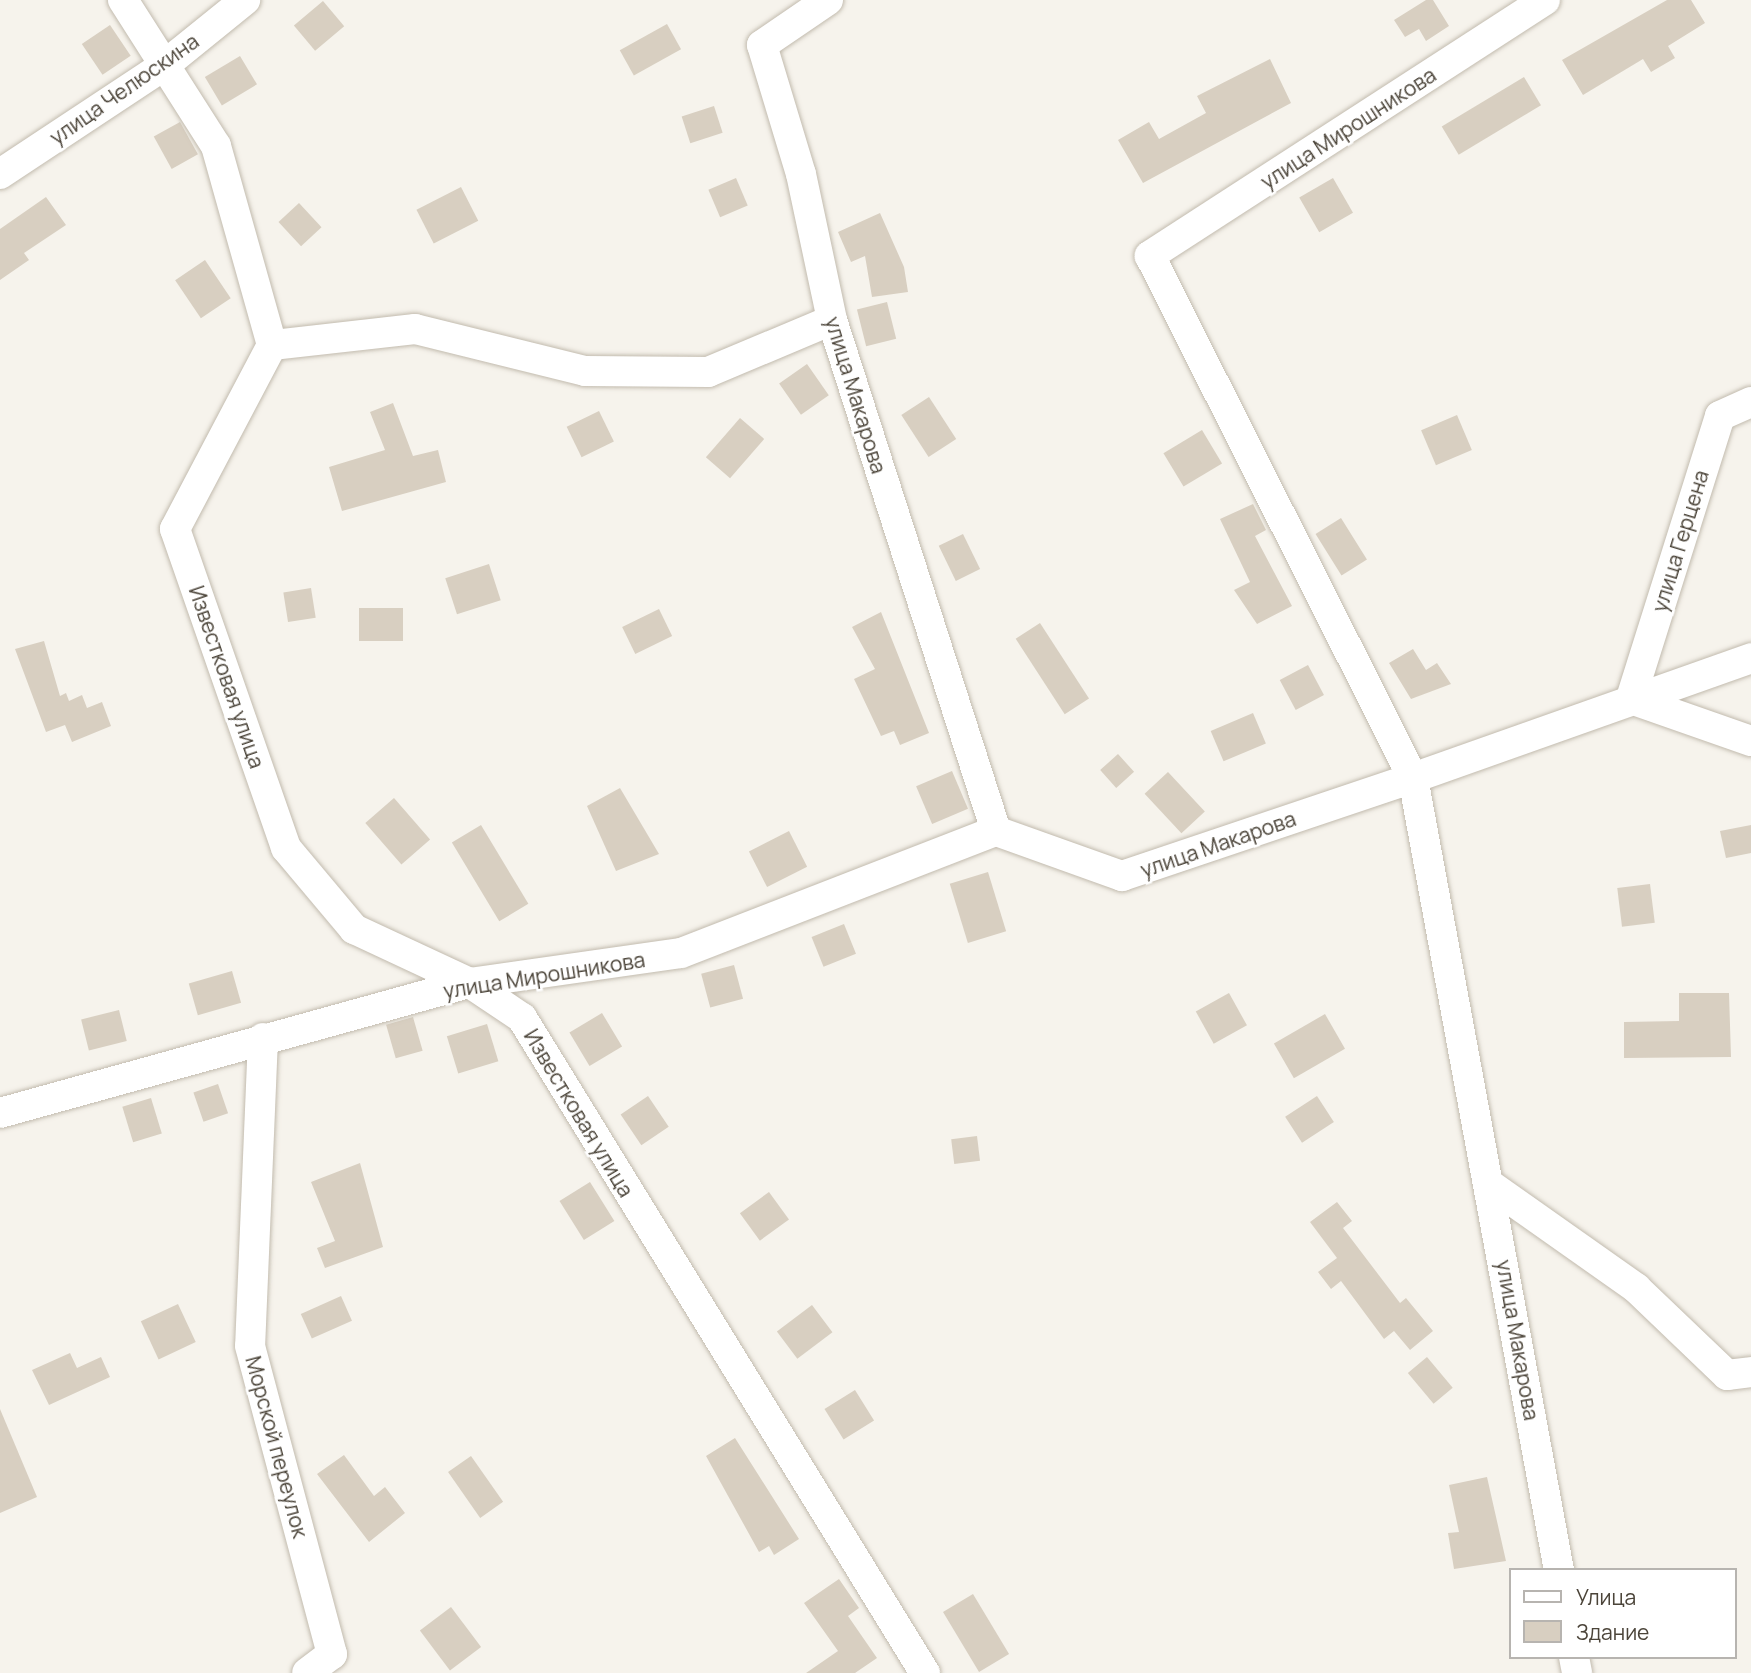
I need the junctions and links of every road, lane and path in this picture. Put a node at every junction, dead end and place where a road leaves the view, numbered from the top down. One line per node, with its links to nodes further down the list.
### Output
1 (124, 0): 5 (street)
2 (245, 0): 5 (street, улица Челюскина)
3 (828, 0): 7 (street, улица Макарова)
4 (1533, 3): 13 (street, улица Мирошникова)
5 (166, 64): 6 (street, улица Челюскина); 8 (street)
6 (0, 174)
7 (832, 320): 8 (street); 14 (street, улица Макарова)
8 (272, 345): 15 (street, Известковая улица)
9 (1751, 402): 11 (street, улица Герцена)
10 (1751, 659): 11 (street)
11 (1631, 699): 12 (street); 13 (street)
12 (1751, 741)
13 (1413, 778): 14 (street, улица Макарова); 18 (street, улица Макарова)
14 (996, 831): 15 (street, улица Мирошникова)
15 (470, 983): 16 (street, улица Мирошникова); 22 (street, Известковая улица)
16 (263, 1038): 17 (street, улица Мирошникова); 21 (street, Морской переулок)
17 (0, 1113)
18 (1490, 1185): 19 (street); 20 (street, улица Макарова)
19 (1751, 1372)
20 (1559, 1568)
21 (307, 1673)
22 (925, 1673)

